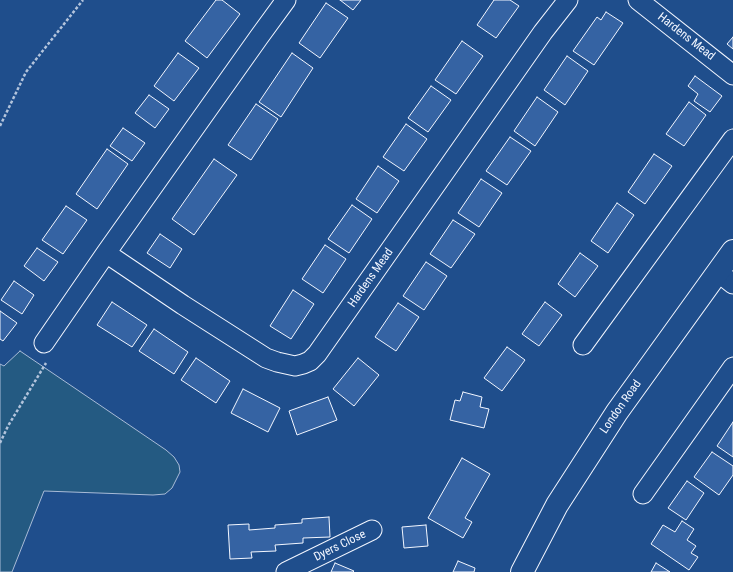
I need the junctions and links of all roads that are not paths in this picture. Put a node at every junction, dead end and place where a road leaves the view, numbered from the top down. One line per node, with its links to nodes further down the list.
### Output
1 (286, 0): 7 (street)
2 (568, 0): 7 (street, Hardens Mead)
3 (638, 0): 4 (street, Hardens Mead)
4 (733, 75)
5 (733, 139): 10 (street)
6 (733, 251): 8 (street, London Road)
7 (106, 253): 9 (street)
8 (725, 278): 15 (street, London Road)
9 (44, 343)
10 (583, 345)
11 (733, 367): 12 (street)
12 (643, 494)
13 (372, 530): 14 (street, Dyers Close)
14 (286, 572)
15 (522, 572)

